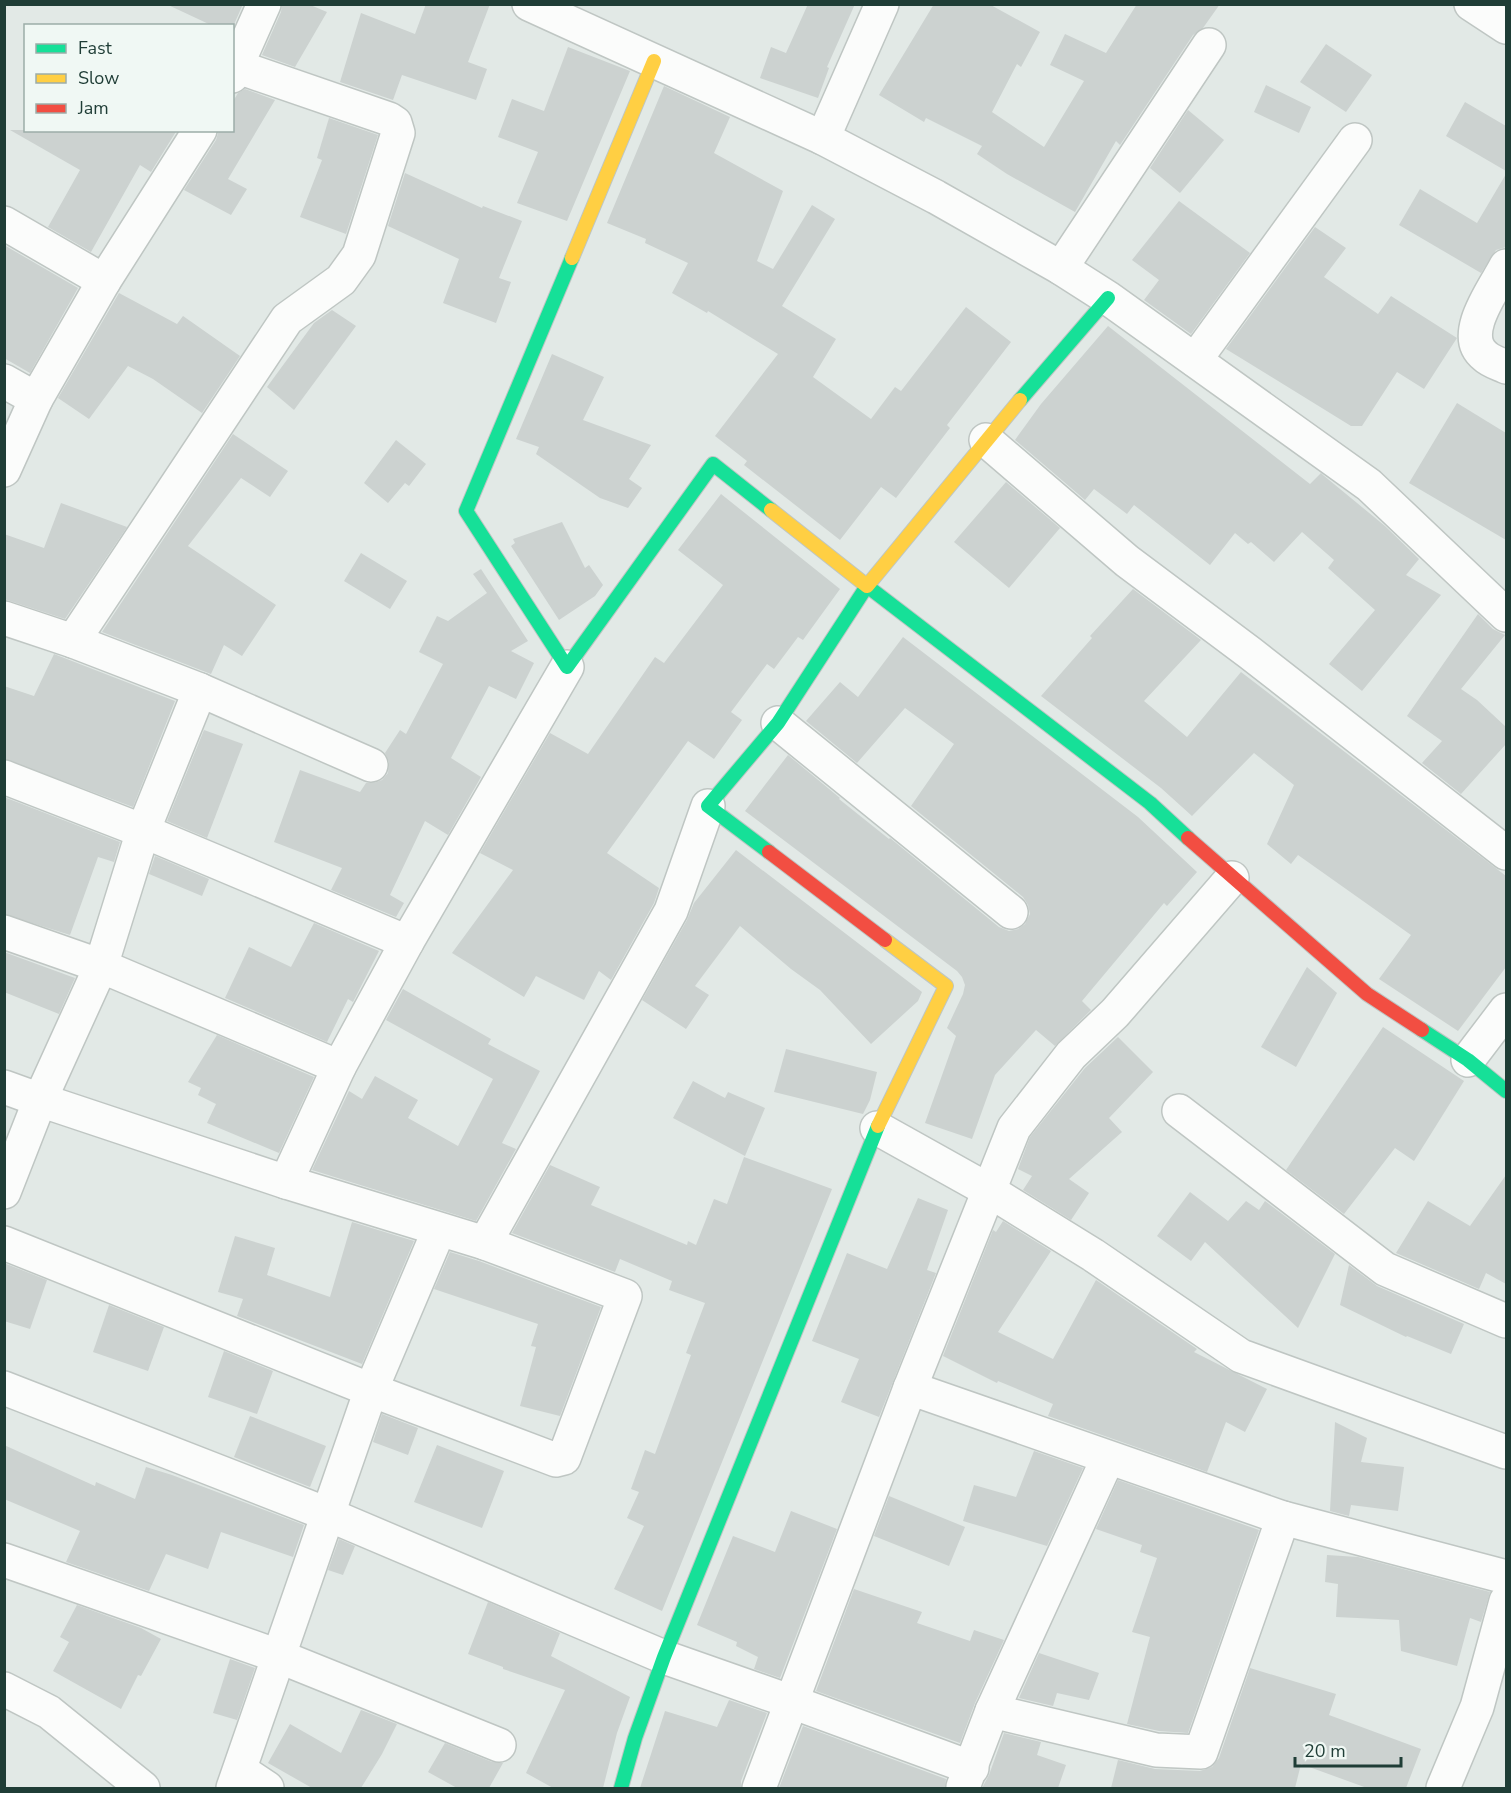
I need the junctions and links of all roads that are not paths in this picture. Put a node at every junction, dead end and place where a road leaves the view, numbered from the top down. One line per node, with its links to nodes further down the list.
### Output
1 (264, 4): 8 (street)
2 (529, 4): 7 (street)
3 (882, 4): 10 (street)
4 (1471, 4): 5 (street)
5 (1506, 27)
6 (1209, 45): 14 (street)
7 (654, 61): 10 (street); 27 (street)
8 (235, 72): 26 (street)
9 (199, 132): 15 (street)
10 (823, 138): 14 (street)
11 (1355, 140): 17 (street)
12 (4, 223): 15 (street)
13 (1506, 266): 18 (street)
14 (1061, 268): 16 (street)
15 (104, 281): 20 (street)
16 (1108, 298): 17 (street); 21 (street)
17 (1195, 360): 24 (street)
18 (1506, 367)
19 (4, 381): 20 (street)
20 (36, 399): 22 (street)
21 (986, 441): 23 (street); 34 (street)
22 (4, 470)
23 (867, 586): 27 (street); 29 (street); 35 (street)
24 (1506, 615)
25 (4, 618): 26 (street)
26 (73, 641): 28 (street)
27 (567, 667): 38 (street)
28 (200, 690): 30 (street); 33 (street)
29 (778, 723): 32 (street); 36 (street)
30 (371, 765)
31 (4, 777): 33 (street)
32 (708, 806): 47 (street); 53 (street)
33 (143, 831): 38 (street); 39 (street)
34 (1506, 853)
35 (1232, 878): 41 (street); 49 (street)
36 (1011, 912)
37 (4, 932): 39 (street)
38 (407, 942): 42 (street)
39 (101, 966): 42 (street); 45 (street)
40 (1506, 1010): 41 (street)
41 (1468, 1060): 44 (street)
42 (339, 1067): 48 (street)
43 (4, 1087): 45 (street)
44 (1506, 1091)
45 (40, 1100): 48 (street); 50 (street)
46 (1179, 1111): 54 (street)
47 (877, 1128): 49 (street); 66 (street)
48 (286, 1182): 51 (street)
49 (988, 1190): 56 (street); 58 (street)
50 (4, 1192)
51 (439, 1230): 53 (street); 57 (street)
52 (4, 1243): 57 (street)
53 (485, 1243): 57 (street)
54 (1506, 1322)
55 (4, 1388): 60 (street)
56 (910, 1388): 59 (street); 68 (street)
57 (371, 1390): 60 (street)
58 (1506, 1452)
59 (1108, 1458): 61 (street); 69 (street)
60 (327, 1514): 65 (street); 66 (street)
61 (1283, 1518): 63 (street); 69 (street)
62 (4, 1560): 65 (street)
63 (1506, 1577)
64 (1506, 1601): 77 (street)
65 (278, 1656): 70 (street); 72 (street)
66 (664, 1657): 68 (street); 75 (street)
67 (4, 1689): 73 (street)
68 (792, 1701): 71 (street); 76 (street)
69 (992, 1711): 71 (street)
70 (499, 1744)
71 (967, 1778)
72 (236, 1779): 74 (street)
73 (143, 1788)
74 (267, 1788)
75 (621, 1788)
76 (759, 1788)
77 (1443, 1788)

